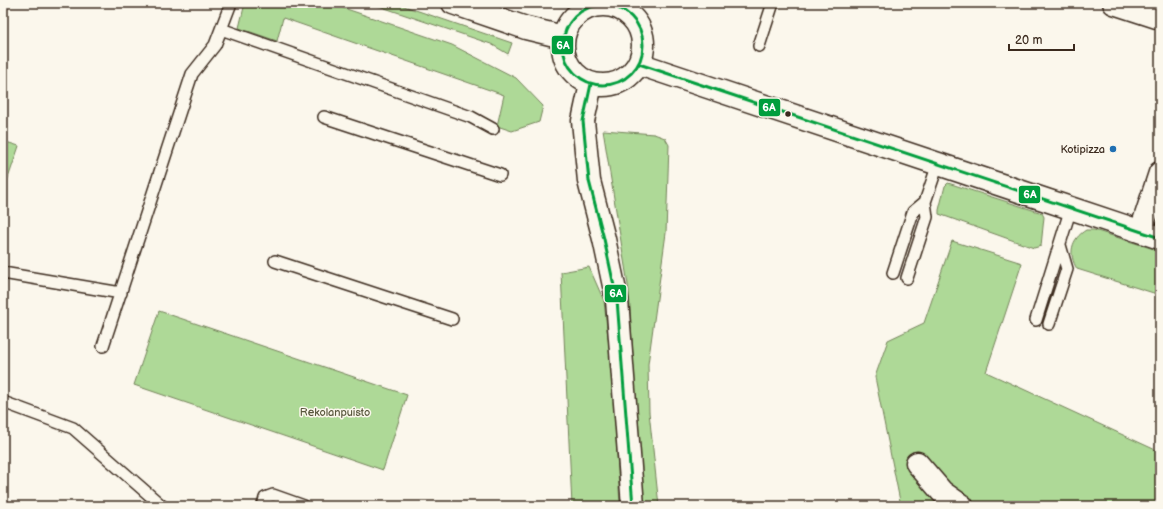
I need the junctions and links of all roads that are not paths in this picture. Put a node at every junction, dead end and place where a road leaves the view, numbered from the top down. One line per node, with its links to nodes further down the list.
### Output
1 (231, 3): 8 (lane)
2 (453, 3): 9 (street)
3 (774, 3): 10 (lane)
4 (1114, 3): 7 (street)
5 (599, 4): 6 (street); 9 (street)
6 (629, 8): 11 (street)
7 (1160, 18)
8 (221, 29): 14 (lane); 26 (lane)
9 (563, 37): 12 (street)
10 (759, 46)
11 (639, 64): 12 (street); 15 (street)
12 (591, 84): 36 (street)
13 (324, 117): 17 (lane)
14 (493, 129)
15 (938, 164): 18 (lane); 19 (street)
16 (1160, 173): 20 (street)
17 (500, 175)
18 (925, 202): 24 (lane); 25 (lane)
19 (1071, 208): 20 (street); 21 (lane)
20 (1150, 234)
21 (1060, 245): 28 (lane); 29 (lane)
22 (275, 261): 27 (lane)
23 (3, 273): 26 (lane)
24 (893, 273)
25 (907, 278)
26 (121, 293): 30 (lane)
27 (452, 319)
28 (1036, 320)
29 (1049, 324)
30 (103, 346)
31 (3, 402): 33 (lane)
32 (917, 463): 37 (street)
33 (162, 506)
34 (262, 506): 35 (lane)
35 (304, 506)
36 (633, 506)
37 (962, 506)

